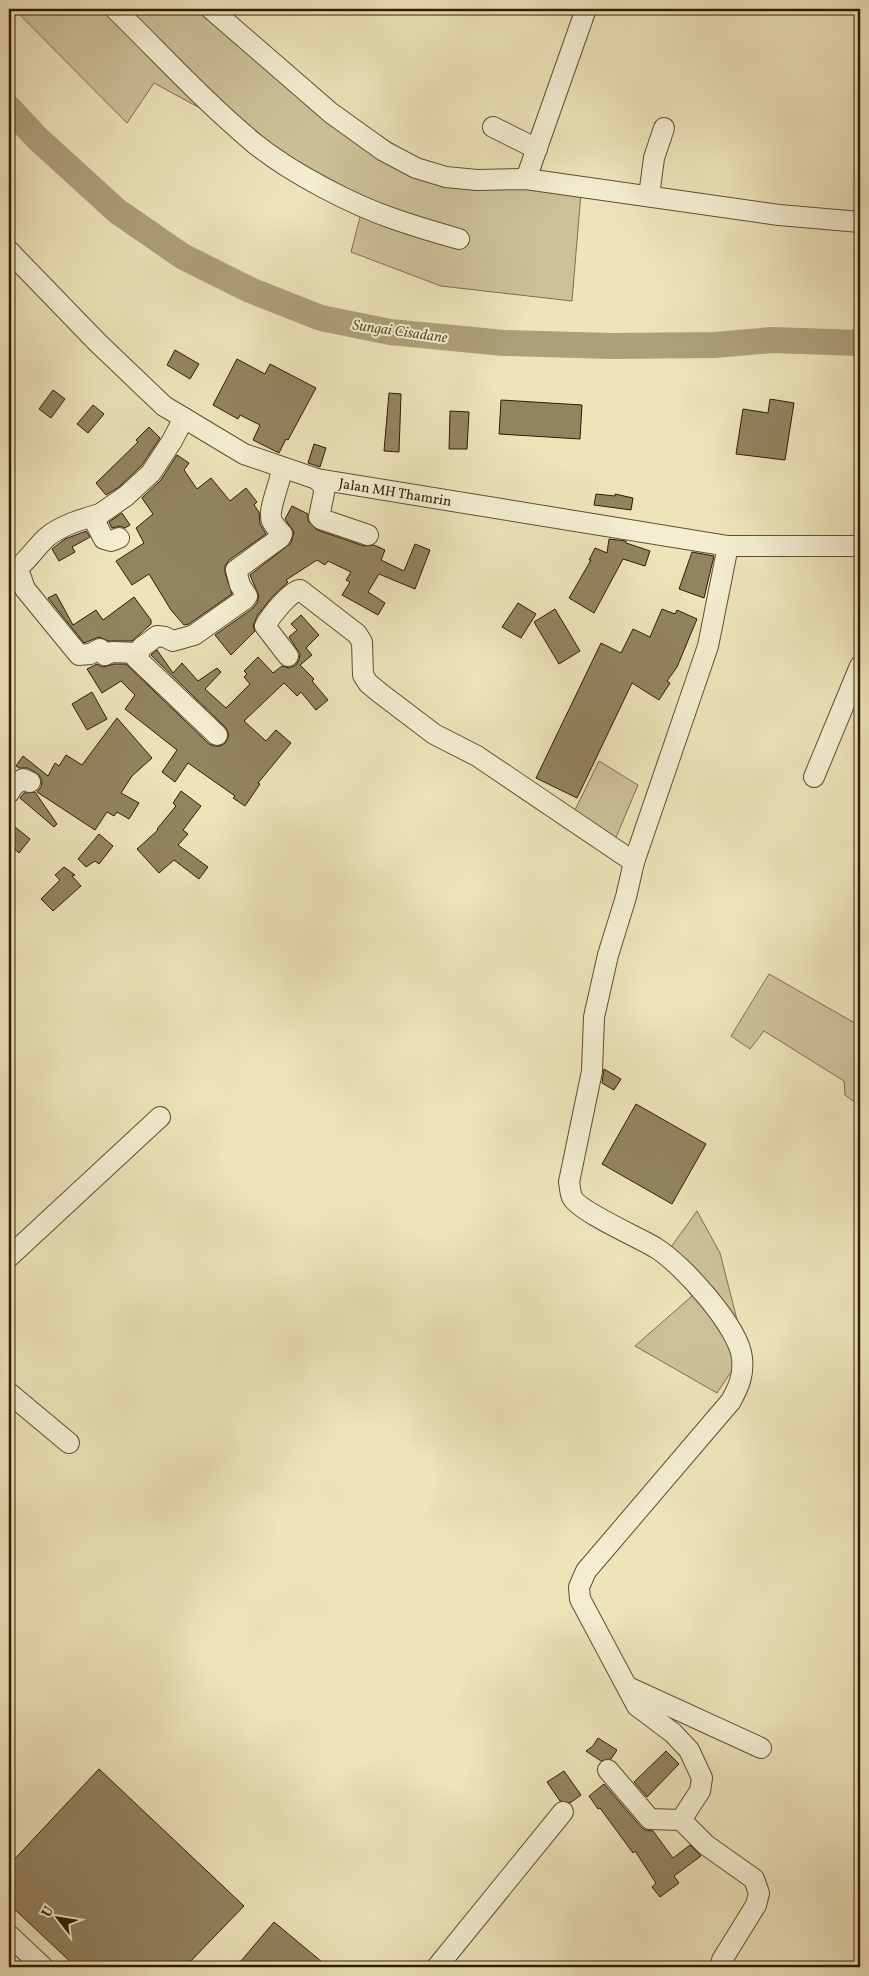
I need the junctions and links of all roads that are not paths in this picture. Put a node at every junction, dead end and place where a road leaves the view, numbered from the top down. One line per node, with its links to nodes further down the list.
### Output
1 (115, 9): 10 (street)
2 (212, 9): 7 (street)
3 (586, 9): 6 (street)
4 (493, 127): 6 (street)
5 (664, 128): 8 (street)
6 (536, 149): 7 (street)
7 (526, 179): 8 (street)
8 (649, 196): 9 (street)
9 (860, 222)
10 (459, 239)
11 (9, 251): 12 (street, Jalan MH Thamrin)
12 (179, 427): 13 (street, Jalan MH Thamrin); 15 (street)
13 (280, 479): 14 (street, Jalan MH Thamrin); 21 (street)
14 (321, 491): 16 (street); 18 (street, Jalan MH Thamrin)
15 (100, 514): 17 (street); 20 (street)
16 (368, 535)
17 (119, 538)
18 (728, 546): 19 (street, Jalan MH Thamrin); 28 (street)
19 (860, 546)
20 (13, 572): 21 (street)
21 (138, 653): 24 (street)
22 (288, 656): 28 (street)
23 (860, 666): 25 (street)
24 (217, 735)
25 (814, 777)
26 (30, 782): 27 (street)
27 (9, 793)
28 (634, 862): 33 (street)
29 (160, 1117): 30 (street)
30 (9, 1257)
31 (9, 1393): 32 (street)
32 (68, 1443)
33 (628, 1687): 34 (street); 37 (street)
34 (761, 1748)
35 (608, 1770): 37 (street)
36 (563, 1812): 40 (street)
37 (682, 1820): 41 (street)
38 (9, 1935): 39 (street)
39 (43, 1967)
40 (437, 1967)
41 (721, 1967)

